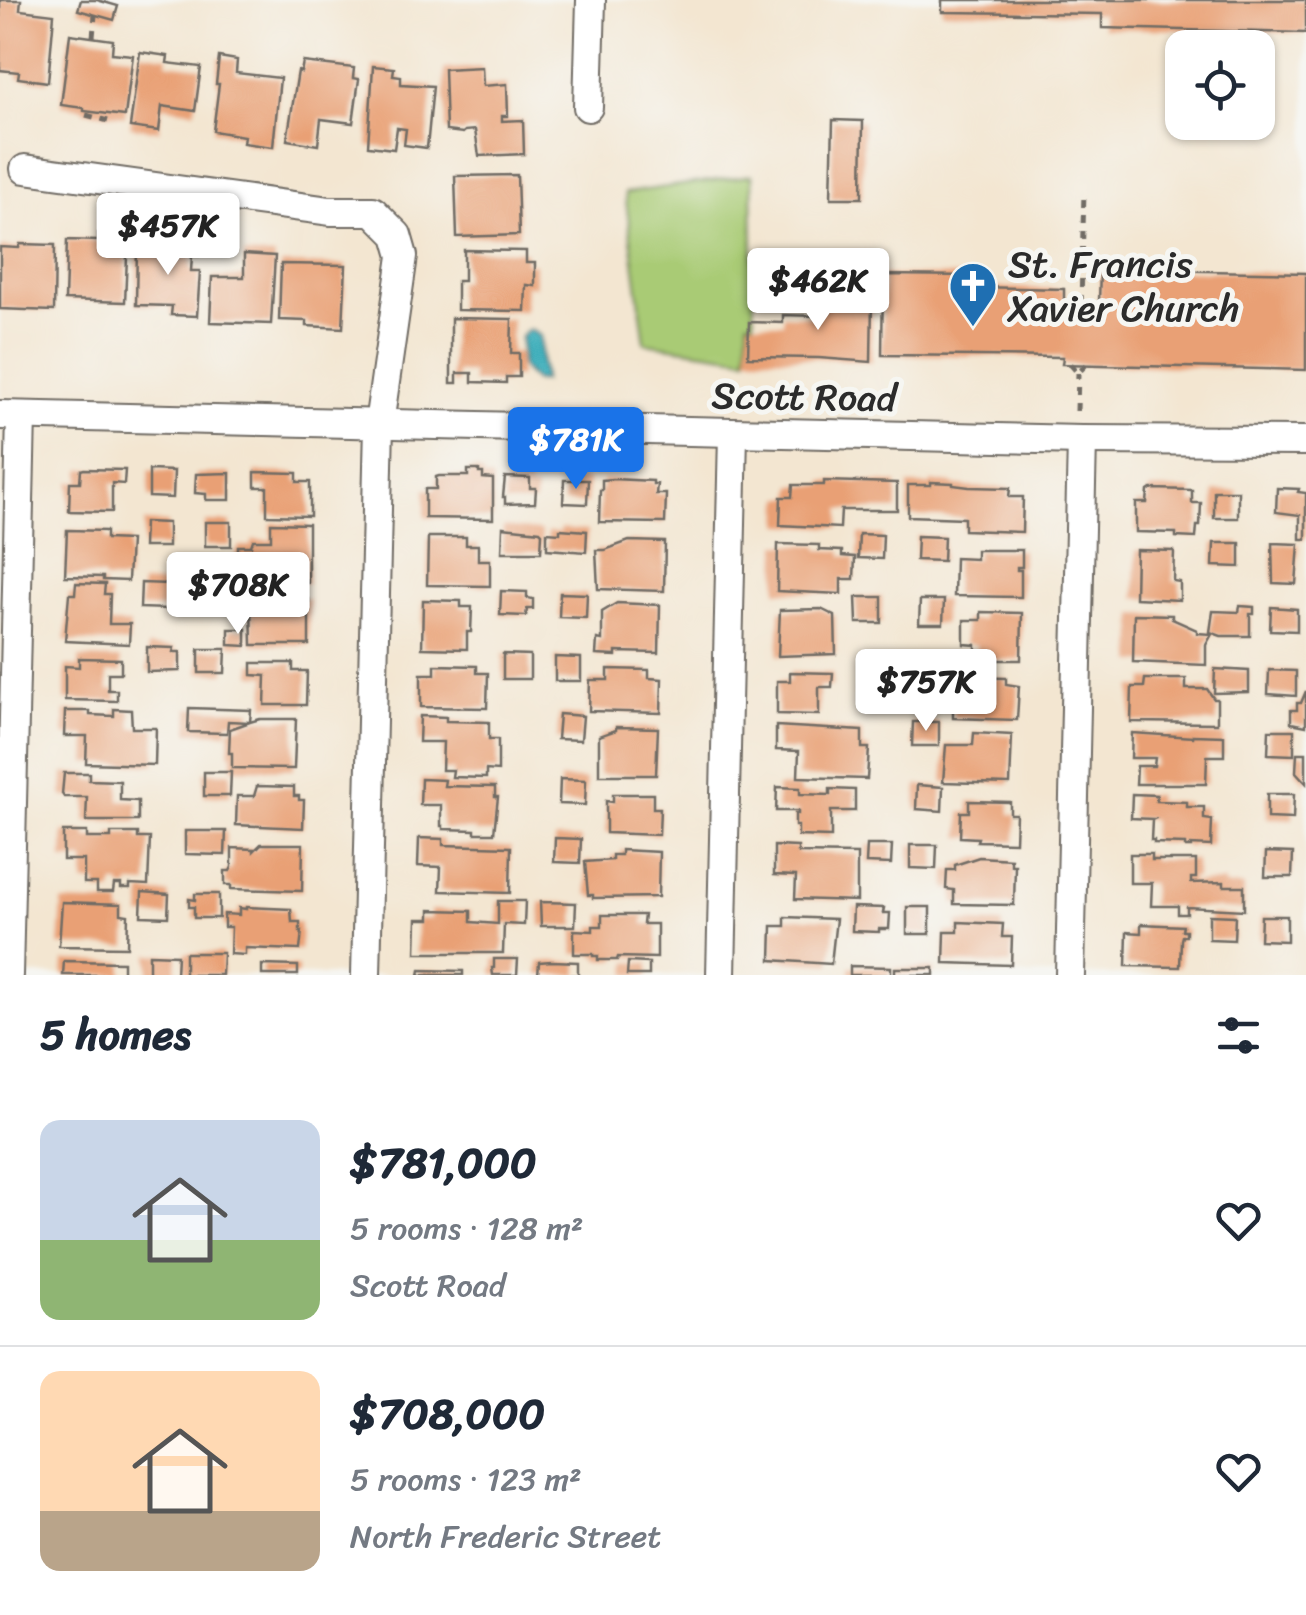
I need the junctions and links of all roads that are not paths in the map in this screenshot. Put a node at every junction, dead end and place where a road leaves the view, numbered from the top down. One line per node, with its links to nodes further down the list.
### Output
1 (591, 0): 2 (street)
2 (588, 107)
3 (25, 168): 5 (street)
4 (10, 416): 5 (street, Scott Road); 9 (street)
5 (379, 424): 6 (street, Scott Road); 10 (street)
6 (733, 433): 7 (street, Scott Road); 11 (street)
7 (1082, 440): 8 (street, Scott Road); 12 (street)
8 (1306, 441)
9 (8, 975)
10 (366, 975)
11 (722, 975)
12 (1070, 975)

